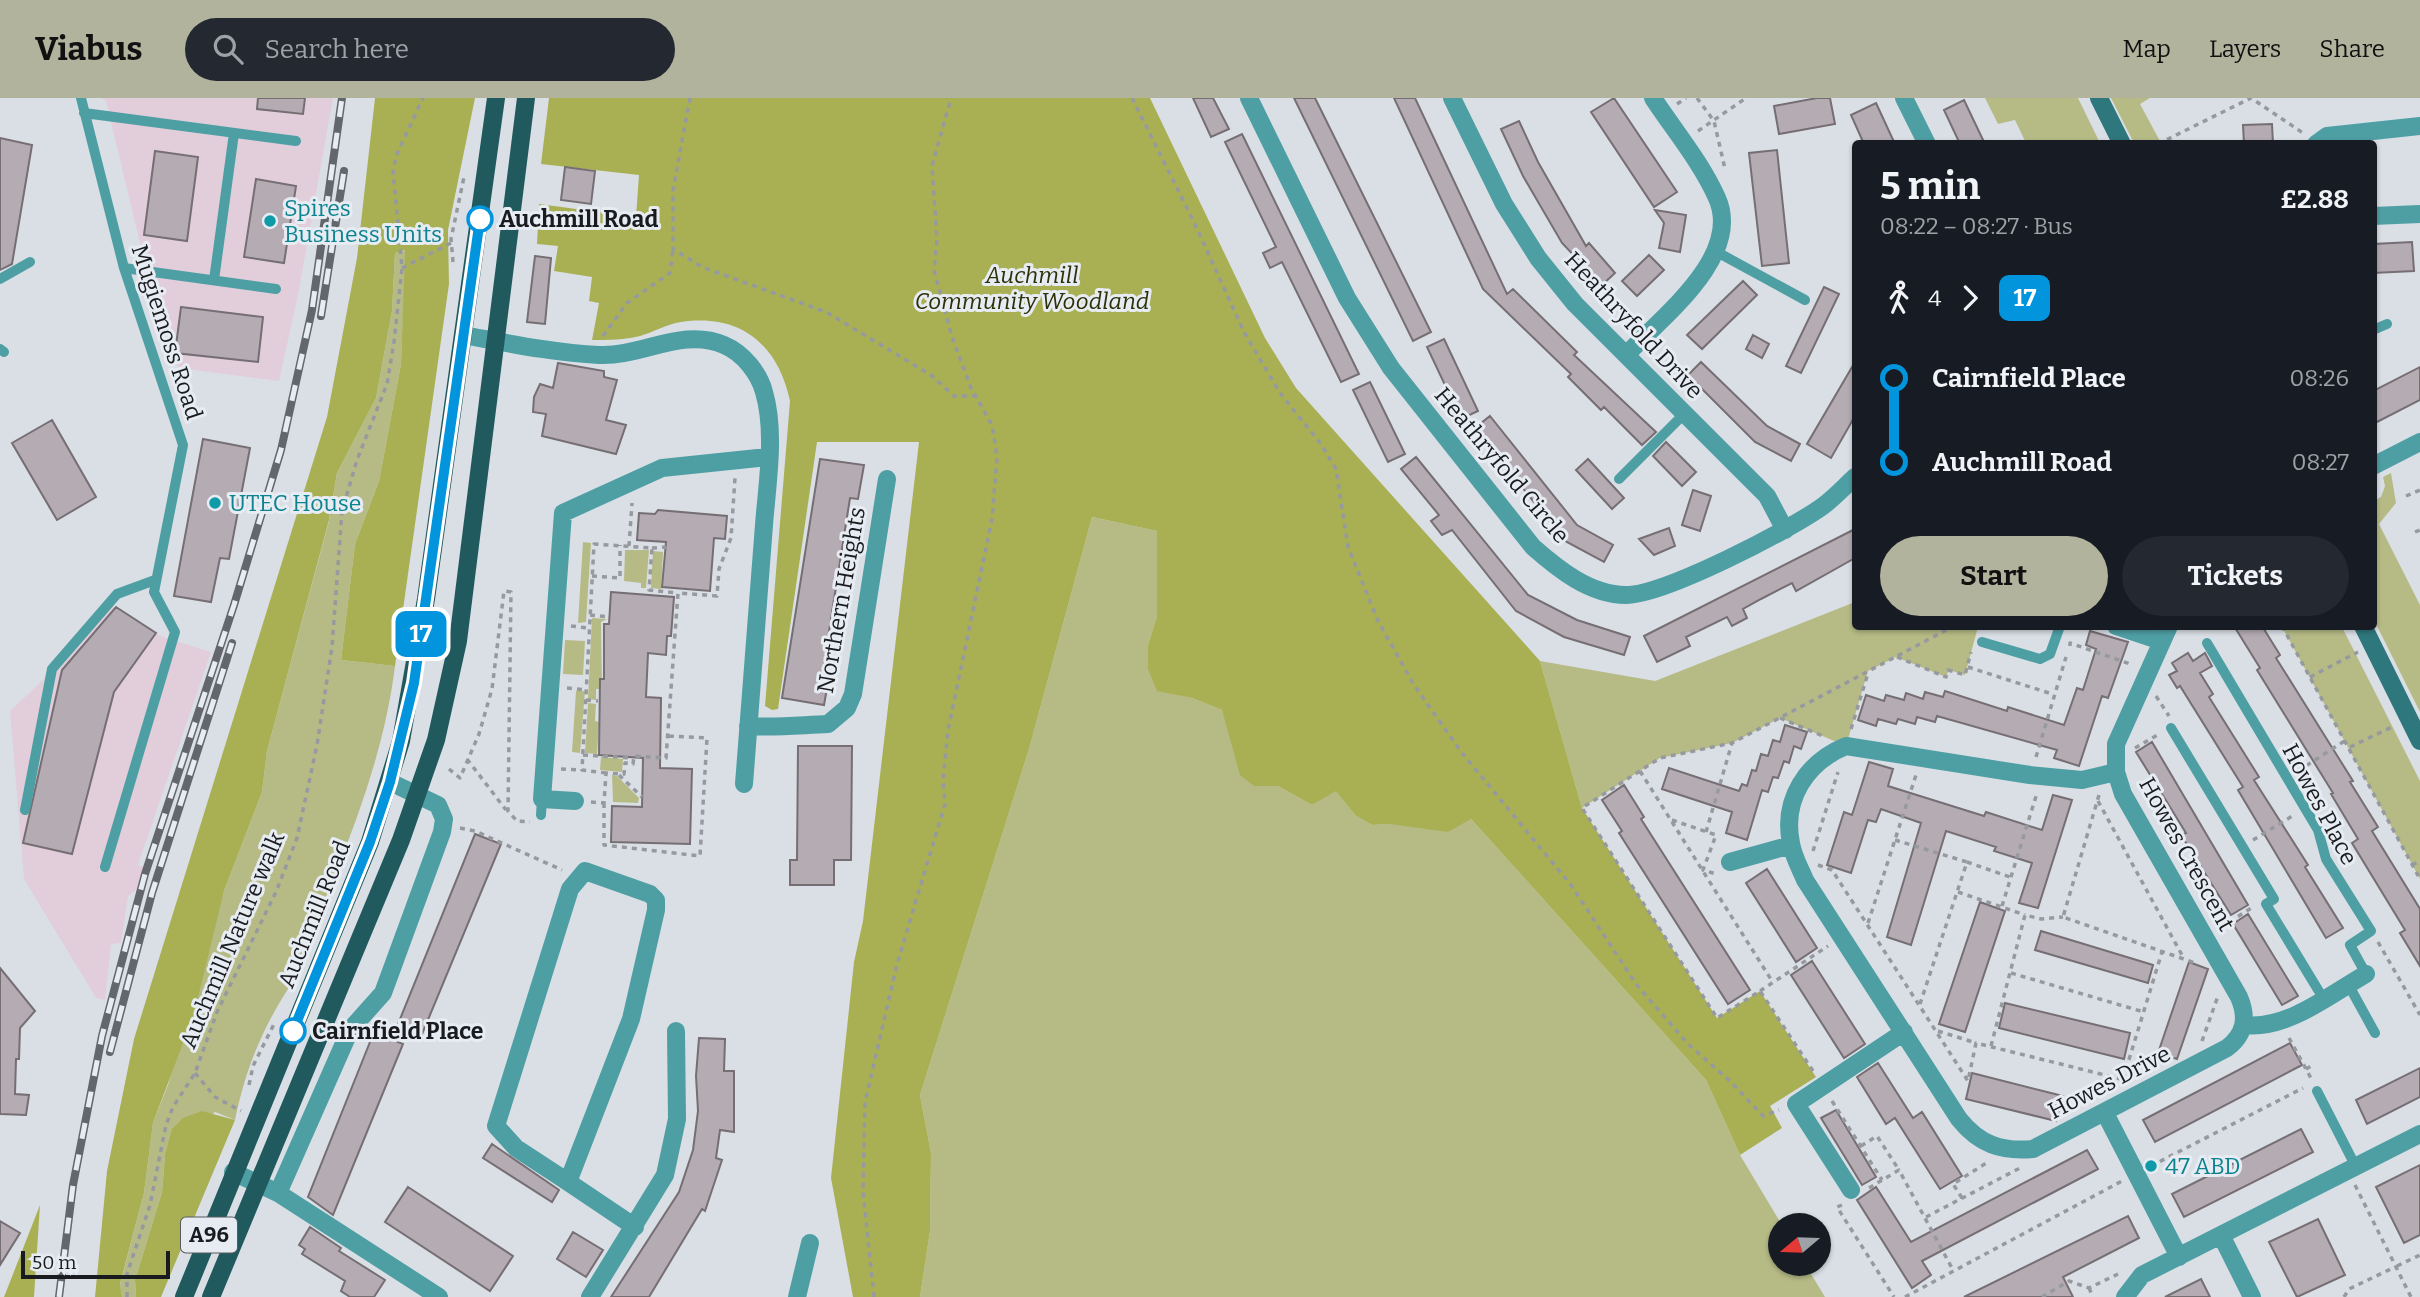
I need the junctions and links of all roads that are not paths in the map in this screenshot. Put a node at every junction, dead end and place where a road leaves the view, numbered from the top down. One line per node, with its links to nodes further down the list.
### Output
1 (81, 98): 9 (lane, Mugiemoss Road)
2 (496, 98): 28 (main road, Auchmill Road / A96)
3 (526, 98): 29 (main road, A96)
4 (1249, 98): 38 (street, Heathryfold Circle)
5 (1452, 98): 30 (street, Heathryfold Drive)
6 (1653, 98): 19 (street)
7 (1904, 98): 13 (street)
8 (2099, 98): 14 (street)
9 (84, 113): 11 (lane); 21 (lane, Mugiemoss Road)
10 (2420, 126): 12 (street)
11 (234, 133): 16 (lane); 23 (lane)
12 (2349, 139): 15 (street)
13 (1925, 140)
14 (2120, 140)
15 (2321, 140)
16 (296, 141)
17 (2420, 214): 18 (street)
18 (2377, 216)
19 (1717, 252): 25 (lane); 30 (street)
20 (30, 262): 22 (lane)
21 (124, 268): 23 (lane); 39 (lane, Mugiemoss Road)
22 (0, 279)
23 (214, 281): 24 (lane)
24 (276, 289)
25 (1805, 300)
26 (2387, 324): 27 (lane)
27 (2377, 328)
28 (463, 335): 29 (street); 50 (main road, Auchmill Road / A96)
29 (495, 341): 33 (street); 52 (main road, A96)
30 (1626, 355): 31 (street, Heathryfold Drive)
31 (1684, 414): 36 (lane); 38 (street, Heathryfold Drive)
32 (2420, 442): 34 (street)
33 (768, 457): 46 (street); 53 (street)
34 (2377, 464)
35 (887, 479): 46 (street, Northern Heights)
36 (1619, 479)
37 (1852, 480): 38 (street, Heathryfold Circle)
38 (1785, 530)
39 (155, 580): 54 (lane); 57 (lane)
40 (2059, 630): 44 (lane)
41 (2140, 630): 43 (street)
42 (2365, 630): 48 (street)
43 (2165, 634): 49 (street, Howes Crescent)
44 (1978, 641)
45 (2207, 643): 58 (lane, Howes Place)
46 (748, 726): 51 (street)
47 (2171, 728): 60 (lane)
48 (2420, 741)
49 (2110, 769): 55 (street); 61 (street, Howes Crescent)
50 (390, 782): 52 (street); 69 (main road, Auchmill Road / A96)
51 (744, 784)
52 (419, 795): 71 (main road, A96); 72 (street)
53 (575, 801)
54 (25, 810)
55 (1791, 845): 56 (street); 63 (street)
56 (1730, 862)
57 (105, 867)
58 (2366, 974): 59 (street)
59 (2348, 984): 60 (street); 64 (lane)
60 (2323, 998): 61 (street)
61 (2245, 1025): 66 (street, Howes Drive)
62 (676, 1031): 74 (street)
63 (1904, 1032): 66 (street, Howes Drive); 73 (street)
64 (2375, 1033)
65 (2317, 1091): 68 (lane)
66 (2105, 1113): 77 (street)
67 (2420, 1134): 68 (street)
68 (2352, 1169): 75 (street)
69 (233, 1172): 71 (street); 78 (main road, Auchmill Road / A96)
70 (568, 1182): 70 (street); 74 (street)
71 (258, 1183): 72 (street); 79 (main road, A96)
72 (278, 1193): 80 (street)
73 (1854, 1195)
74 (635, 1227): 81 (street)
75 (2221, 1236): 77 (street); 84 (street)
76 (810, 1243): 82 (street)
77 (2179, 1256): 83 (street)
78 (184, 1297)
79 (211, 1297)
80 (439, 1297)
81 (590, 1297)
82 (797, 1297)
83 (2125, 1297)
84 (2252, 1297)

